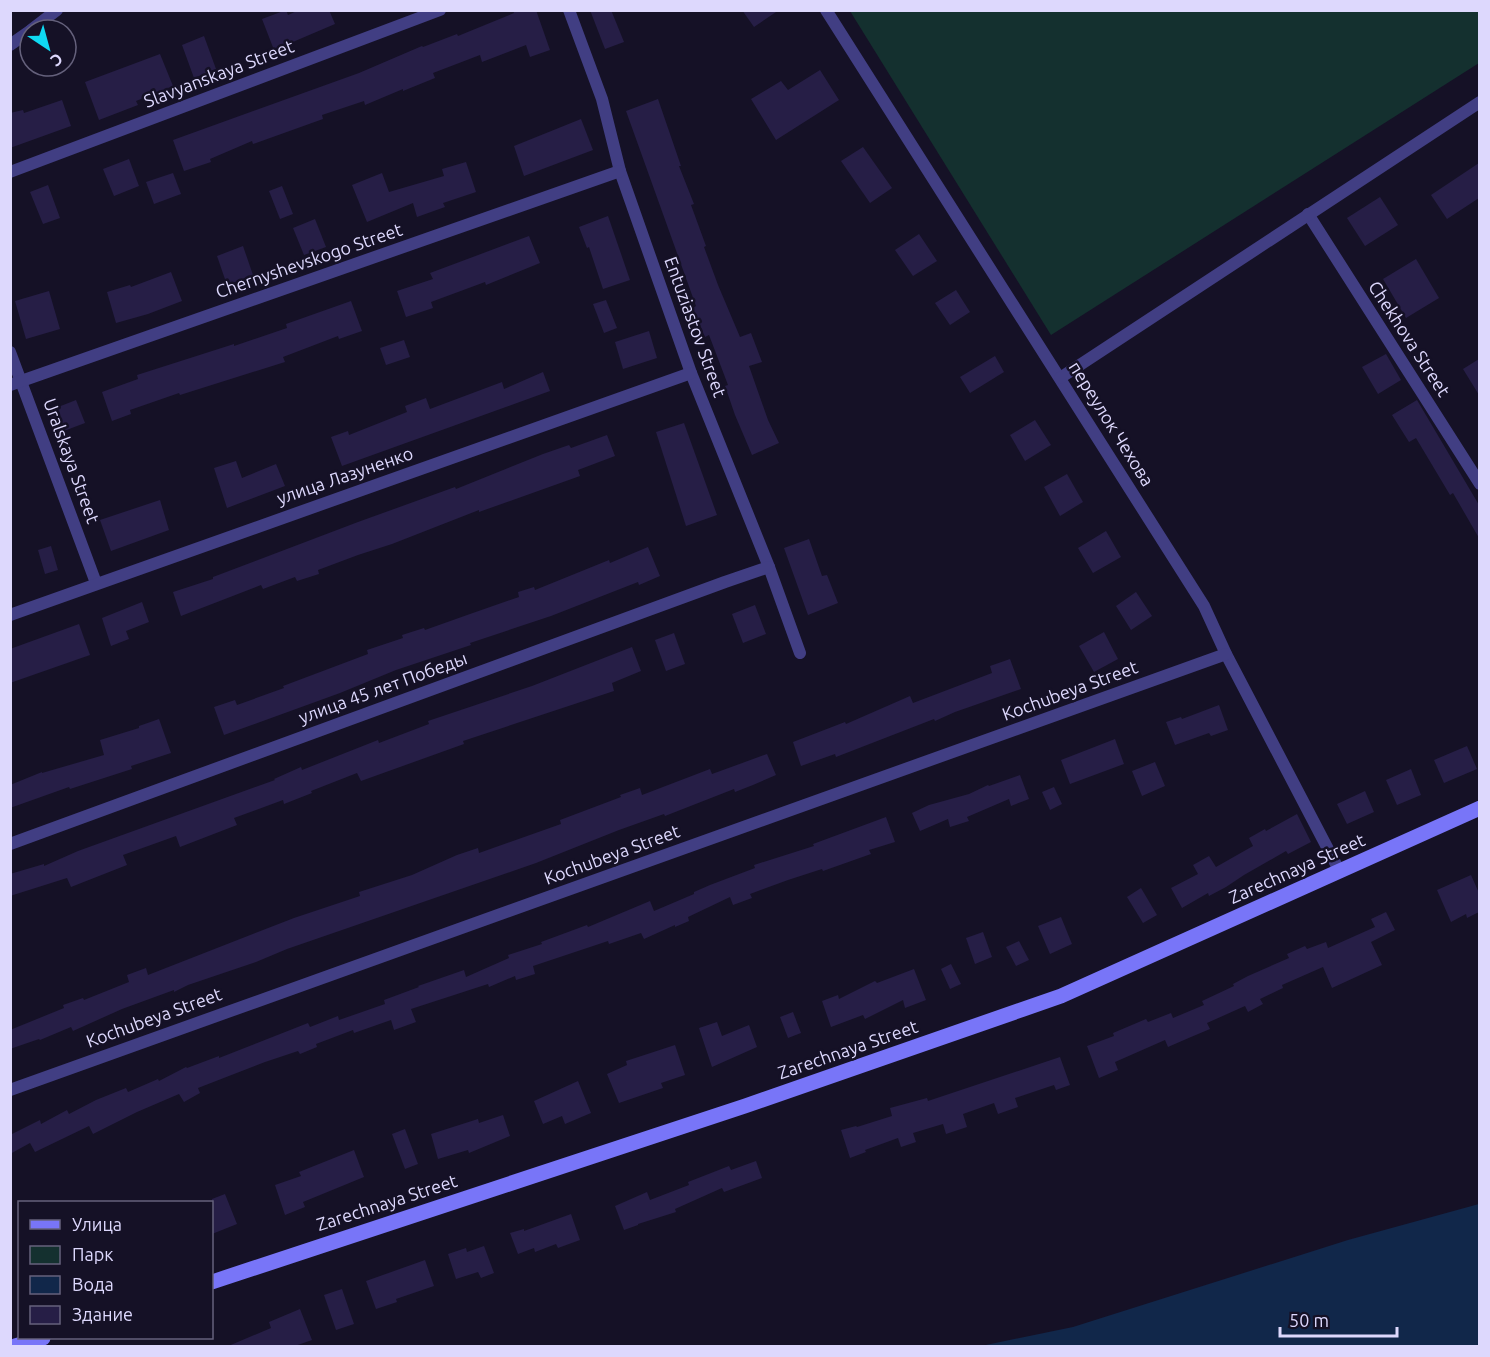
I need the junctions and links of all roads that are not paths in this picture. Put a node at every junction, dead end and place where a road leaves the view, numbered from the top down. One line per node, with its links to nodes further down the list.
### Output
1 (440, 10): 6 (street, Slavyanskaya Street)
2 (569, 10): 5 (street, Entuziastov Street)
3 (826, 10): 10 (street, переулок Чехова)
4 (1479, 102): 7 (street)
5 (620, 171): 9 (street, Entuziastov Street); 11 (street, Chernyshevskogo Street)
6 (10, 172)
7 (1308, 214): 10 (street); 12 (street, Chekhova Street)
8 (10, 352): 11 (street, Uralskaya Street)
9 (692, 373): 13 (street, Entuziastov Street); 14 (street, улица Лазуненко)
10 (1060, 378): 17 (street, переулок Чехова)
11 (16, 383): 14 (street, Uralskaya Street)
12 (1479, 484)
13 (769, 567): 16 (street, Entuziastov Street); 19 (street, улица 45 лет Победы)
14 (96, 583): 15 (street, улица Лазуненко)
15 (10, 615)
16 (800, 653)
17 (1226, 654): 20 (street, переулок Чехова); 21 (street, Kochubeya Street)
18 (1479, 808): 20 (main road, Zarechnaya Street)
19 (10, 844)
20 (1340, 872): 22 (main road, Zarechnaya Street)
21 (10, 1090)
22 (213, 1282)
23 (40, 1339): 24 (main road)
24 (15, 1347)

